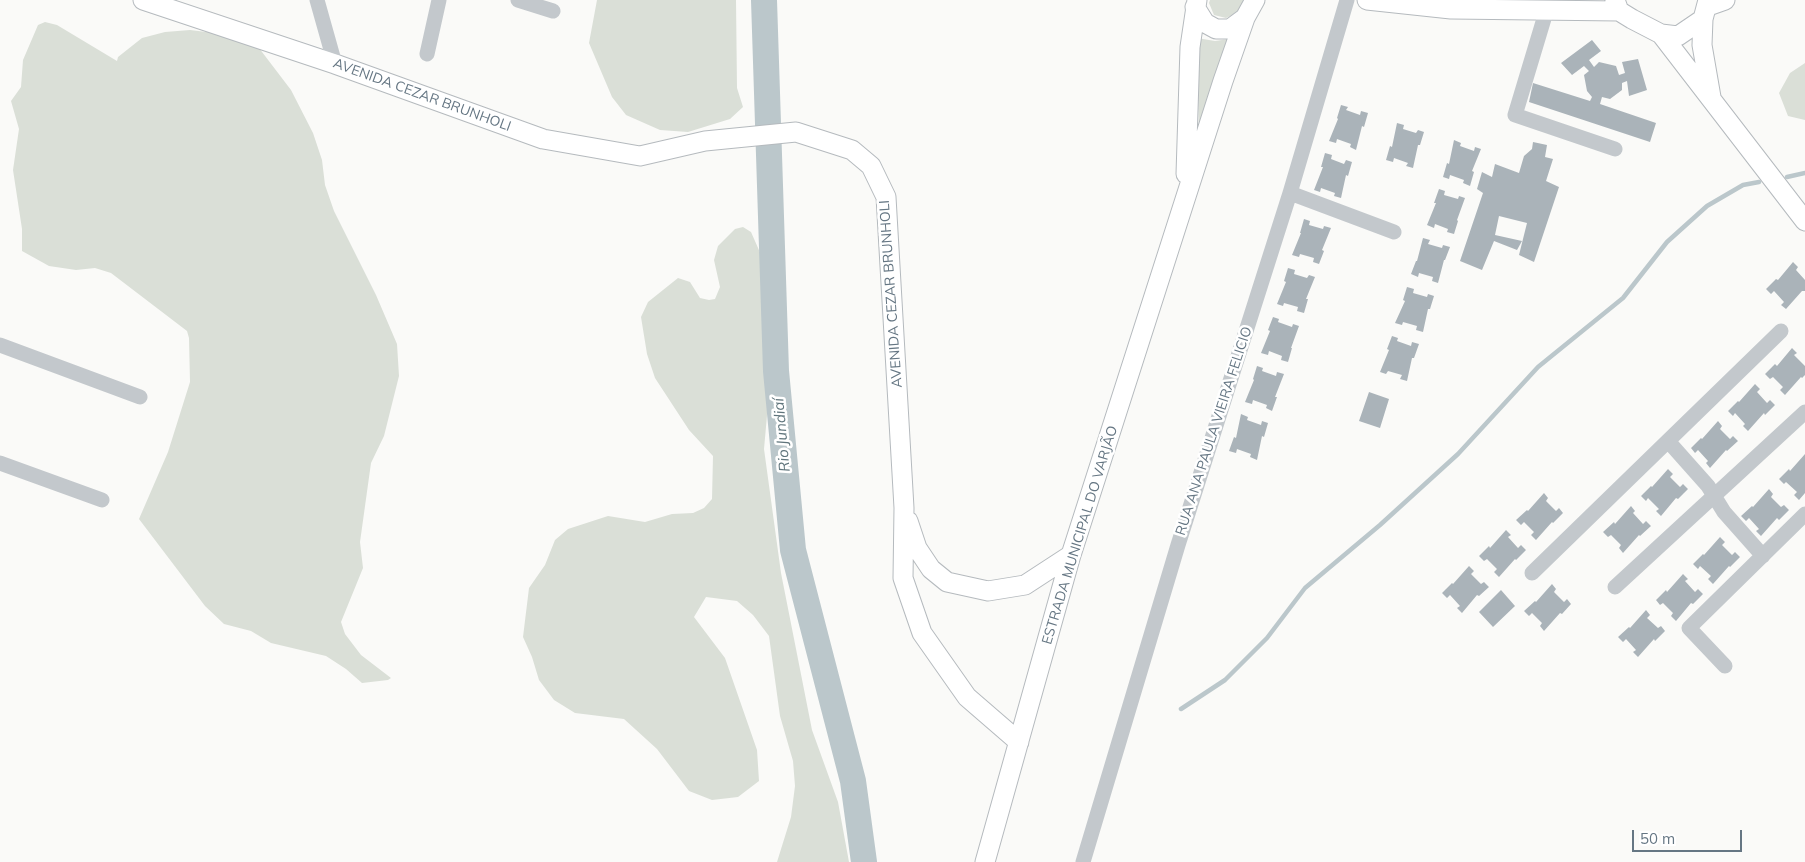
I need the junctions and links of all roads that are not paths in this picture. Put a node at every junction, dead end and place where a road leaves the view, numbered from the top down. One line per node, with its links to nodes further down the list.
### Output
1 (145, 0): 16 (main road, AVENIDA CEZAR BRUNHOLI)
2 (317, 0): 16 (street)
3 (439, 0): 15 (street)
4 (518, 0): 11 (street)
5 (1255, 0): 13 (main road)
6 (1347, 0): 19 (street, RUA ANA PAULA VIEIRA FELICIO)
7 (1367, 0): 12 (main road)
8 (1193, 2): 13 (main road); 20 (main road)
9 (1617, 5): 12 (main road); 14 (main road)
10 (1711, 6): 14 (main road); 17 (main road)
11 (553, 11)
12 (1546, 12): 18 (street)
13 (1246, 18): 20 (main road)
14 (1661, 34): 17 (main road)
15 (427, 54)
16 (335, 64): 31 (main road, AVENIDA CEZAR BRUNHOLI)
17 (1712, 100): 21 (main road)
18 (1615, 149)
19 (1290, 193): 22 (street); 40 (street, RUA ANA PAULA VIEIRA FELICIO)
20 (1183, 210): 33 (main road, ESTRADA MUNICIPAL DO VARJÃO)
21 (1805, 221)
22 (1394, 232)
23 (1781, 331): 27 (street)
24 (0, 345): 25 (street)
25 (140, 397)
26 (1805, 412): 29 (street)
27 (1668, 441): 29 (street); 35 (street)
28 (0, 463): 30 (street)
29 (1714, 494): 34 (street); 36 (street)
30 (102, 500)
31 (904, 508): 33 (main road, AVENIDA CEZAR BRUNHOLI); 38 (main road, AVENIDA CEZAR BRUNHOLI)
32 (1805, 514): 34 (street)
33 (1071, 555): 38 (main road, ESTRADA MUNICIPAL DO VARJÃO)
34 (1763, 556): 37 (street)
35 (1532, 573)
36 (1615, 587)
37 (1725, 666)
38 (1019, 742): 39 (main road, ESTRADA MUNICIPAL DO VARJÃO)
39 (985, 862)
40 (1083, 862)

